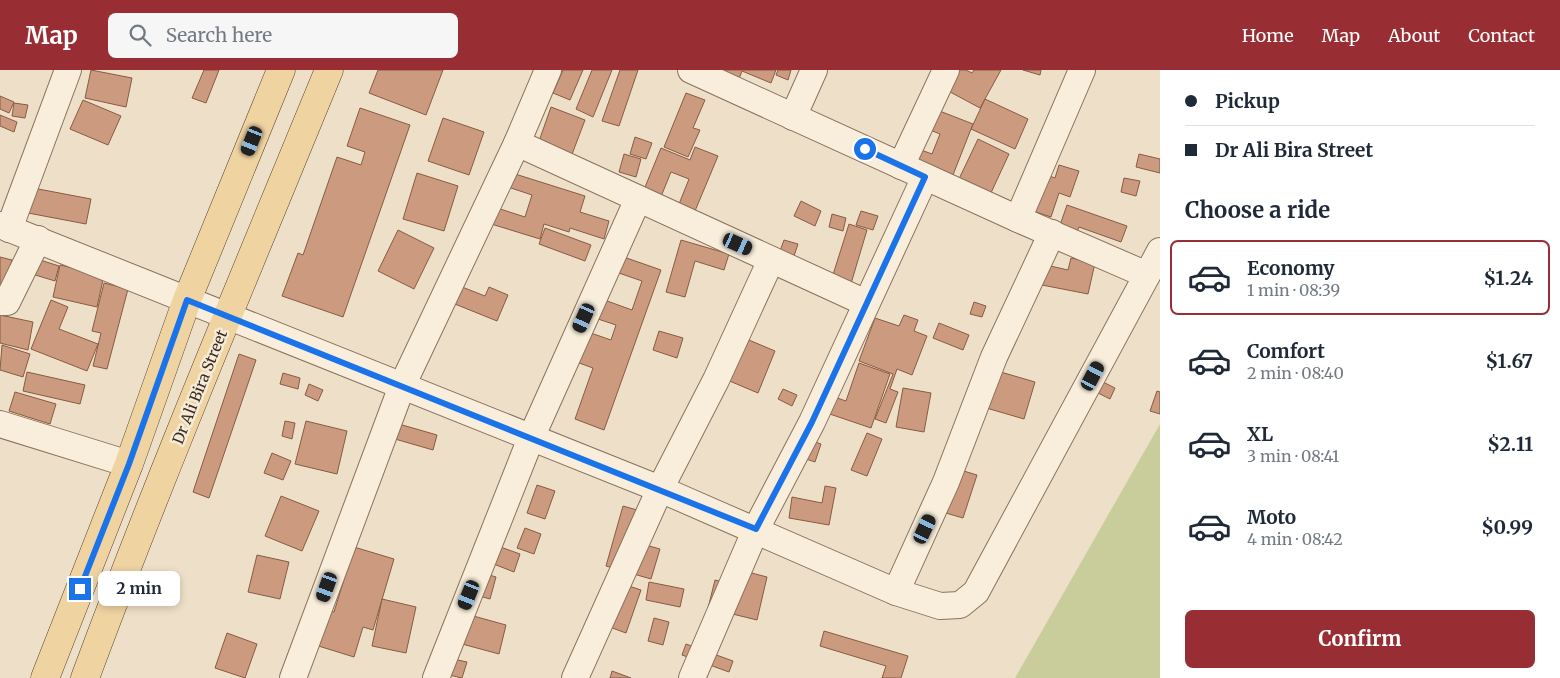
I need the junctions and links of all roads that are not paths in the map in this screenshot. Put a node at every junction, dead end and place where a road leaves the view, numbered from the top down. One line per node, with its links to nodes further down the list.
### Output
1 (68, 70): 15 (street)
2 (281, 70): 21 (main road)
3 (329, 70): 24 (main road, Dr Ali Bira Street)
4 (548, 70): 10 (street)
5 (814, 70): 9 (street)
6 (946, 70): 11 (street)
7 (1082, 70): 14 (street)
8 (696, 71): 9 (street)
9 (792, 116): 11 (street)
10 (517, 143): 13 (street); 25 (street)
11 (901, 166): 12 (street)
12 (925, 177): 14 (street); 23 (street)
13 (638, 198): 19 (street); 27 (street)
14 (1018, 219): 16 (street)
15 (5, 227): 17 (street)
16 (1052, 233): 20 (street); 31 (street)
17 (38, 239): 21 (street); 22 (street)
18 (1160, 251): 20 (street)
19 (771, 260): 23 (street); 29 (street)
20 (1147, 275): 31 (street)
21 (187, 300): 24 (street); 28 (main road)
22 (0, 302)
23 (866, 303): 30 (street)
24 (228, 317): 25 (street); 33 (main road, Dr Ali Bira Street)
25 (402, 386): 27 (street); 34 (street)
26 (0, 424): 28 (street)
27 (531, 438): 29 (street); 35 (street)
28 (129, 464): 32 (main road)
29 (660, 489): 30 (street); 36 (street)
30 (756, 529): 31 (street); 37 (street)
31 (896, 592)
32 (45, 678)
33 (85, 678)
34 (293, 678)
35 (436, 678)
36 (575, 678)
37 (692, 678)

